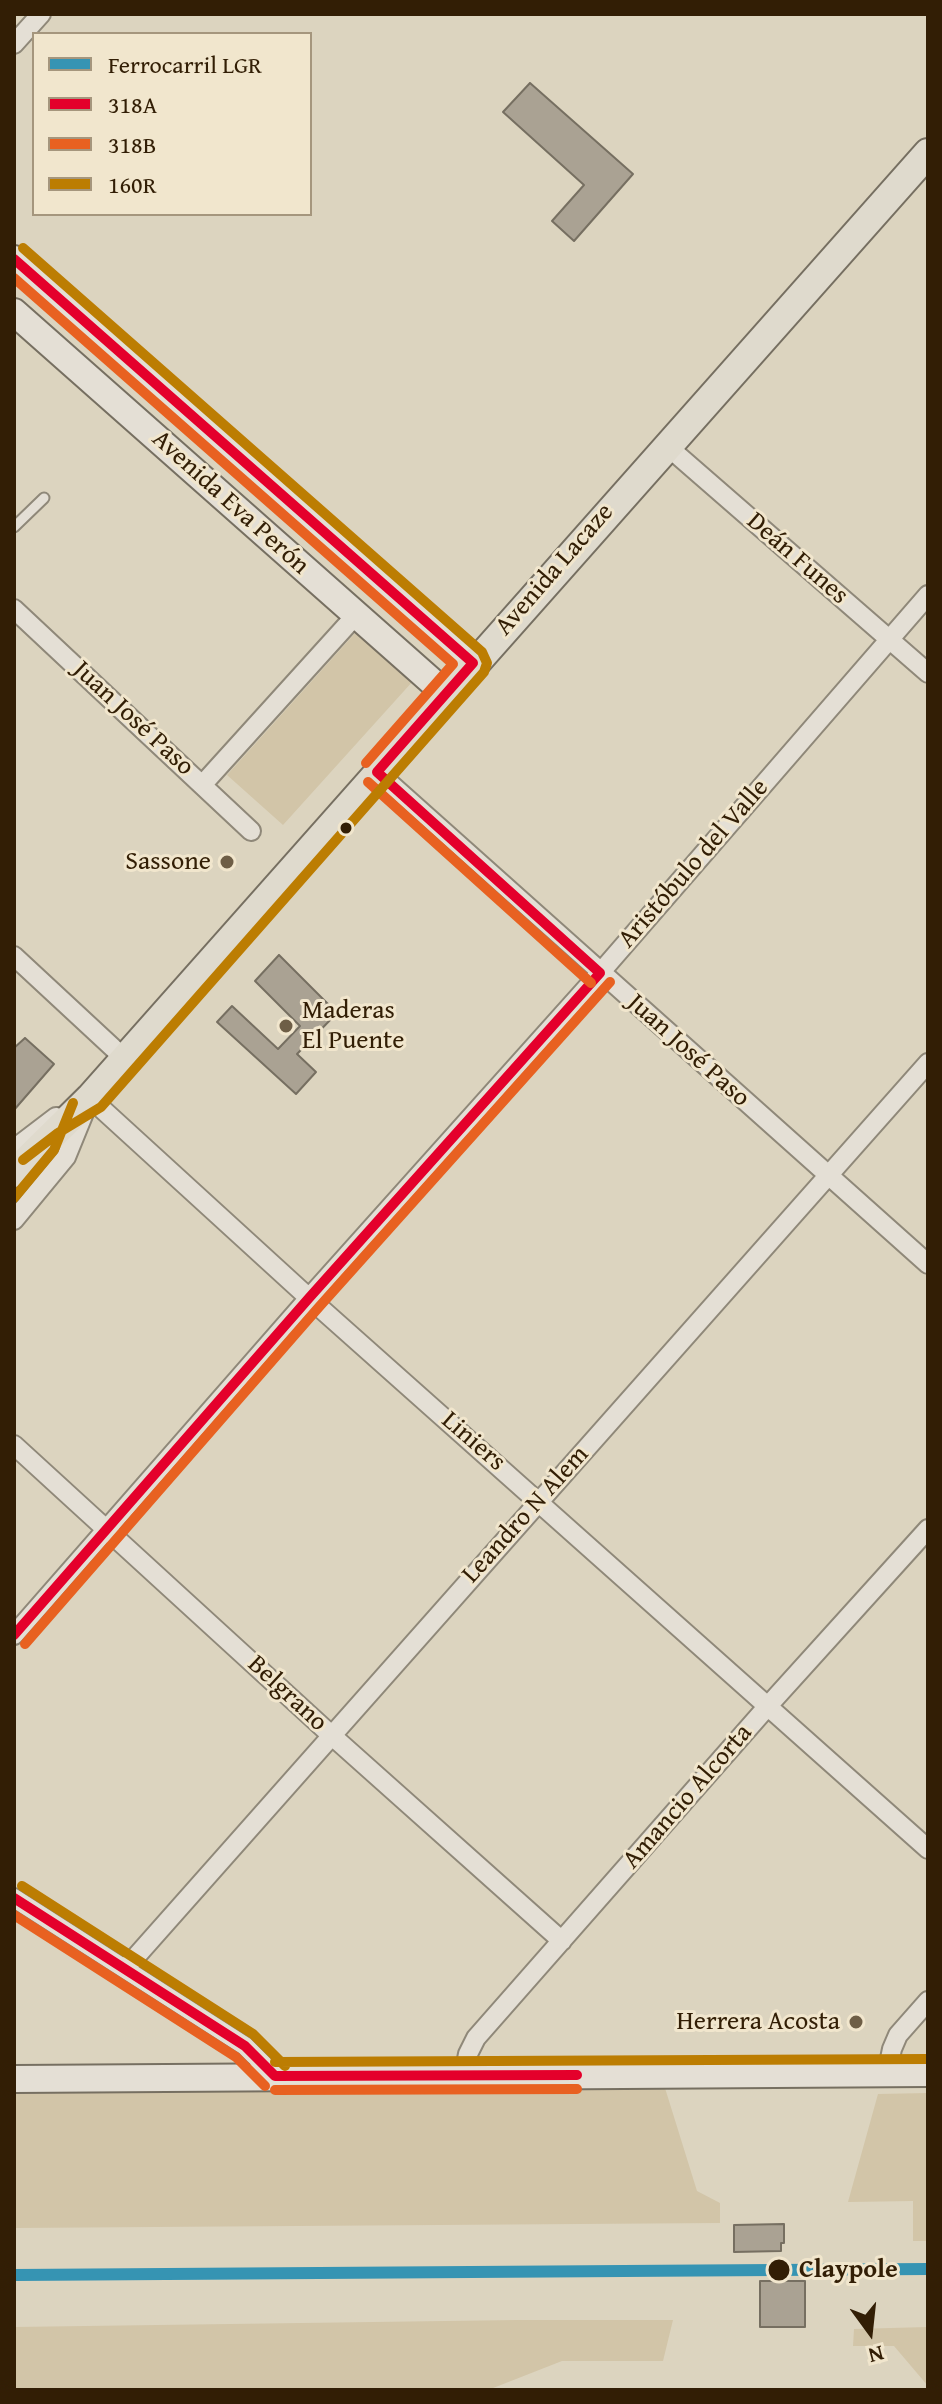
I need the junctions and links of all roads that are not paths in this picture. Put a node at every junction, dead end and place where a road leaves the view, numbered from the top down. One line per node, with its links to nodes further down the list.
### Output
1 (41, 14): 2 (street)
2 (14, 44)
3 (928, 153): 6 (main road, Avenida Lacaze)
4 (14, 259): 13 (main road, Avenida Eva Perón)
5 (14, 312): 11 (main road, Avenida Eva Perón)
6 (666, 445): 12 (street, Deán Funes); 13 (main road, Avenida Lacaze)
7 (44, 498): 8 (lane)
8 (14, 527)
9 (928, 595): 12 (street, Aristóbulo del Valle)
10 (14, 609): 17 (street, Juan José Paso)
11 (356, 615): 15 (main road, Avenida Eva Perón); 17 (street)
12 (890, 639): 14 (street, Deán Funes); 20 (street, Aristóbulo del Valle)
13 (473, 663): 15 (main road, Avenida Lacaze)
14 (928, 673)
15 (446, 694): 16 (main road, Avenida Lacaze)
16 (377, 772): 20 (street, Juan José Paso); 21 (main road, Avenida Lacaze)
17 (203, 784): 18 (street, Juan José Paso)
18 (251, 831)
19 (14, 956): 21 (street)
20 (600, 973): 26 (street, Juan José Paso); 30 (street, Aristóbulo del Valle)
21 (125, 1059): 23 (main road, Avenida Lacaze)
22 (928, 1063): 26 (street, Leandro N Alem)
23 (90, 1098): 24 (street); 25 (main road, Avenida Lacaze); 27 (main road, Avenida Lacaze); 28 (street); 30 (street, Liniers)
24 (14, 1149)
25 (14, 1173)
26 (828, 1175): 29 (street, Juan José Paso); 32 (street, Leandro N Alem)
27 (14, 1197)
28 (14, 1220)
29 (928, 1264)
30 (309, 1298): 32 (street, Liniers); 33 (street, Aristóbulo del Valle)
31 (14, 1445): 33 (street, Belgrano)
32 (539, 1500): 36 (street, Liniers); 37 (street, Leandro N Alem)
33 (106, 1528): 35 (street, Aristóbulo del Valle); 37 (street, Belgrano)
34 (928, 1529): 36 (street, Amancio Alcorta)
35 (14, 1635)
36 (767, 1707): 38 (street, Liniers); 40 (street, Amancio Alcorta)
37 (330, 1734): 40 (street, Belgrano); 41 (street, Leandro N Alem)
38 (928, 1849)
39 (14, 1898): 41 (street)
40 (562, 1941): 45 (street, Amancio Alcorta)
41 (125, 1969): 46 (street)
42 (928, 2001): 43 (street)
43 (887, 2073): 44 (main road); 45 (main road)
44 (928, 2073)
45 (464, 2074): 46 (main road)
46 (275, 2076): 47 (main road)
47 (14, 2079)

